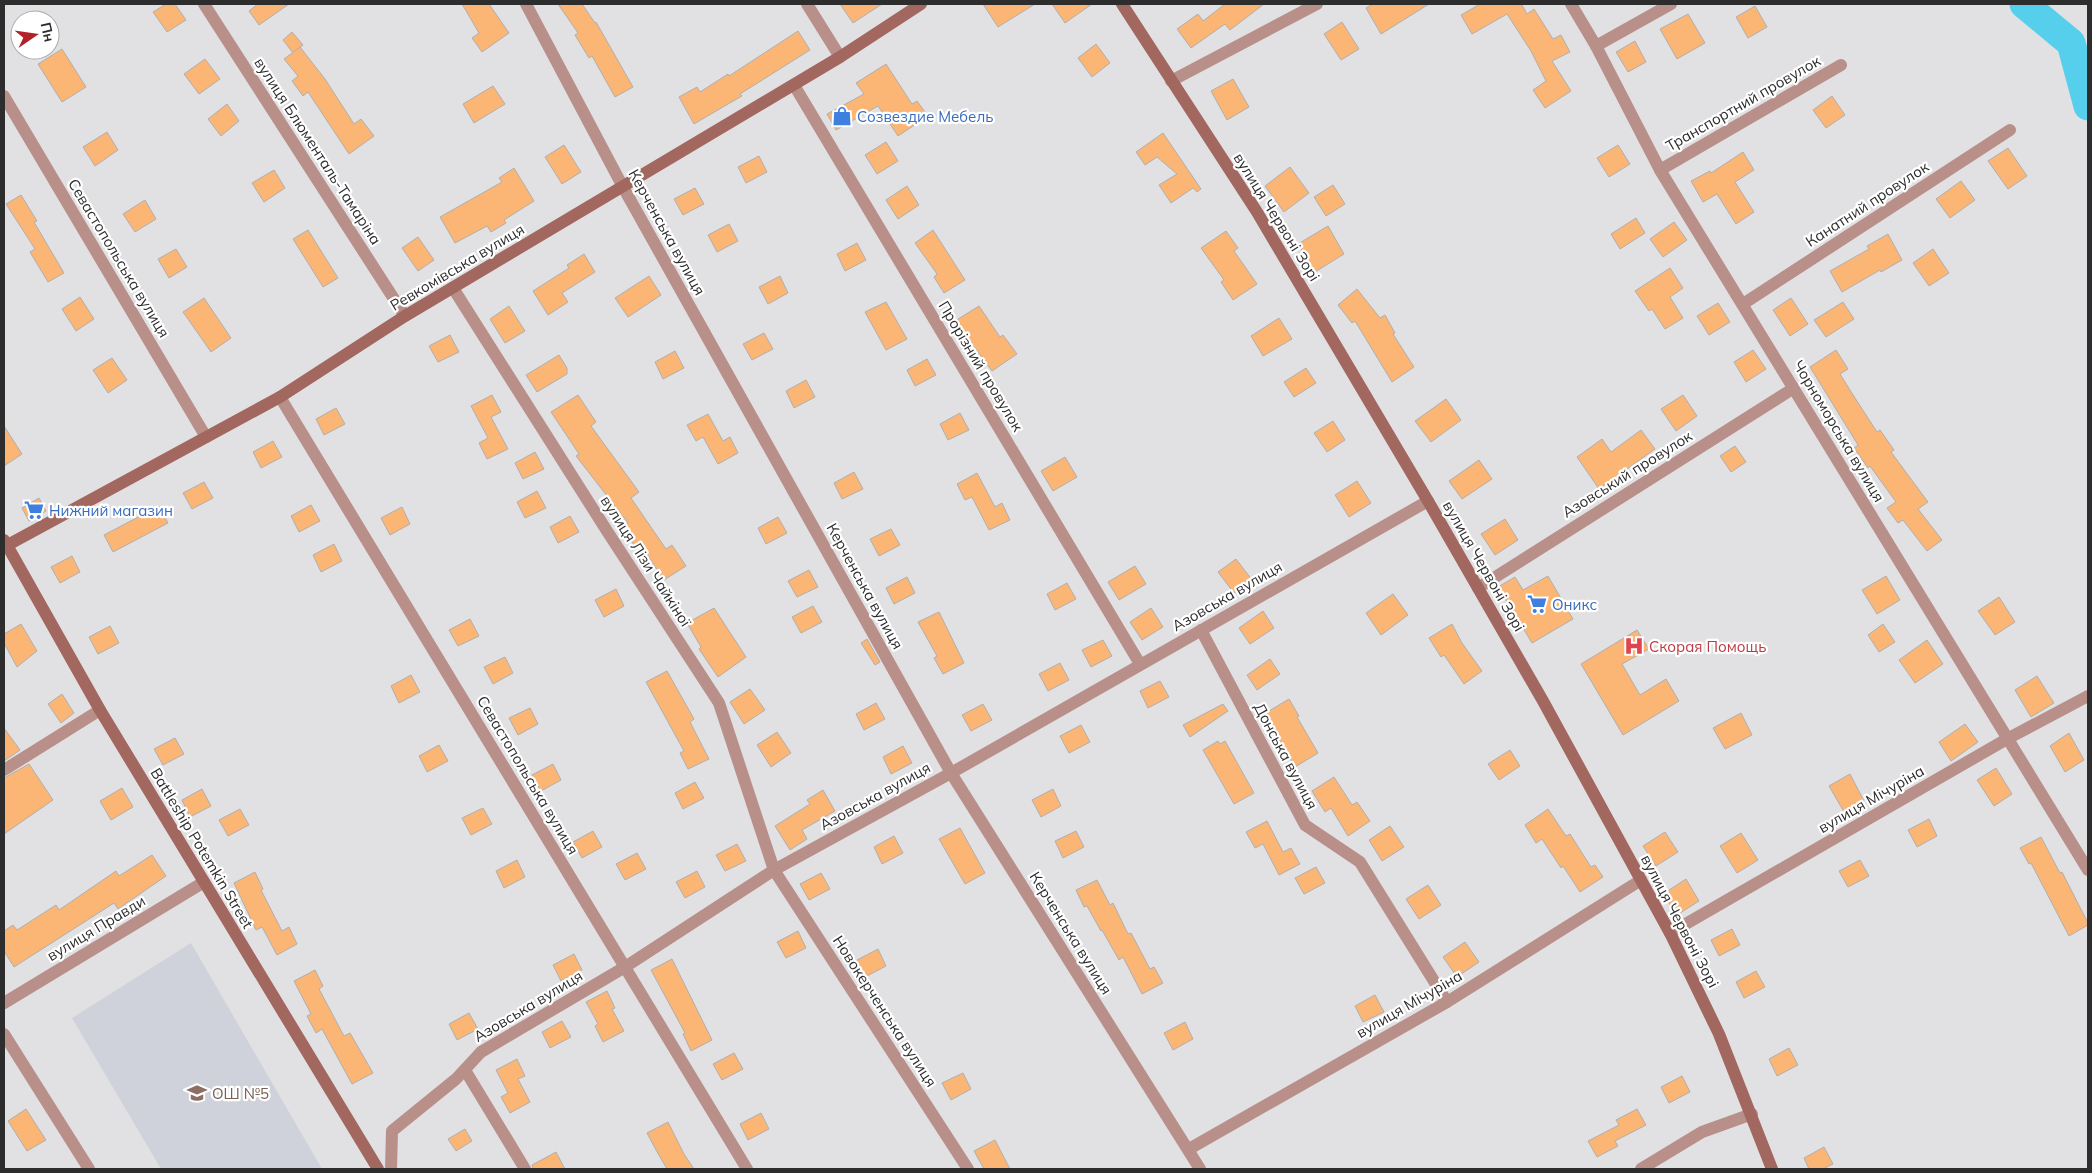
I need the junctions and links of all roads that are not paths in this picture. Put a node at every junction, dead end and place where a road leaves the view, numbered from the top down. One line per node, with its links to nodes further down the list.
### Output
1 (204, 4): 20 (street, вулиця Блюменталь-Тамаріна)
2 (526, 4): 17 (street, Керченська вулиця)
3 (807, 4): 10 (street)
4 (921, 4): 10 (street, Ревкомівська вулиця)
5 (1122, 4): 12 (street, вулиця Червоні Зорі)
6 (1317, 4): 12 (street)
7 (1571, 4): 9 (street, Чорноморська вулиця)
8 (1671, 4): 9 (street)
9 (1596, 46): 16 (street, Чорноморська вулиця)
10 (840, 57): 13 (street, Ревкомівська вулиця)
11 (1841, 65): 16 (street, Транспортний провулок)
12 (1171, 81): 24 (street, вулиця Червоні Зорі)
13 (794, 85): 17 (street, Ревкомівська вулиця); 28 (street, Прорізний провулок)
14 (4, 96): 23 (street, Севастопольська вулиця)
15 (2010, 130): 19 (street, Канатний провулок)
16 (1660, 170): 19 (street, Чорноморська вулиця)
17 (623, 187): 18 (street, Ревкомівська вулиця); 33 (street, Керченська вулиця)
18 (453, 288): 20 (street, Ревкомівська вулиця); 34 (street, вулиця Лізи Чайкіної)
19 (1743, 304): 21 (street, Чорноморська вулиця)
20 (405, 316): 22 (street, Ревкомівська вулиця)
21 (1794, 388): 26 (street, Азовський провулок); 31 (street, Чорноморська вулиця)
22 (280, 397): 23 (street, Ревкомівська вулиця); 39 (street, Севастопольська вулиця)
23 (206, 437): 25 (street, Ревкомівська вулиця)
24 (1428, 501): 26 (street, вулиця Червоні Зорі); 27 (street, Азовська вулиця)
25 (5, 544): 30 (street, Battleship Potemkin Street)
26 (1478, 588): 36 (street, вулиця Червоні Зорі)
27 (1201, 630): 28 (street, Азовська вулиця); 40 (street, Донська вулиця)
28 (1140, 664): 33 (street, Азовська вулиця)
29 (2088, 696): 31 (street, вулиця Мічуріна)
30 (100, 710): 32 (street); 37 (street, Battleship Potemkin Street)
31 (2007, 740): 35 (street, Чорноморська вулиця); 38 (street, вулиця Мічуріна)
32 (4, 770)
33 (950, 773): 34 (street, Азовська вулиця); 45 (street, Керченська вулиця)
34 (774, 870): 39 (street, Азовська вулиця); 51 (street, Новокерченська вулиця)
35 (2088, 870)
36 (1641, 880): 38 (street, вулиця Червоні Зорі); 40 (street, вулиця Мічуріна)
37 (204, 882): 41 (street, вулиця Правди); 47 (street, Battleship Potemkin Street)
38 (1670, 933): 44 (street, вулиця Червоні Зорі)
39 (625, 967): 43 (street, Азовська вулиця); 50 (street, Севастопольська вулиця)
40 (1447, 1002): 45 (street, вулиця Мічуріна)
41 (4, 1003)
42 (4, 1034): 46 (street)
43 (465, 1070): 48 (street, Азовська вулиця); 49 (street)
44 (1752, 1114): 53 (street); 54 (street, вулиця Червоні Зорі)
45 (1189, 1149): 52 (street, Керченська вулиця)
46 (89, 1169)
47 (378, 1169)
48 (391, 1169)
49 (525, 1169)
50 (747, 1169)
51 (968, 1169)
52 (1200, 1169)
53 (1641, 1169)
54 (1772, 1169)

